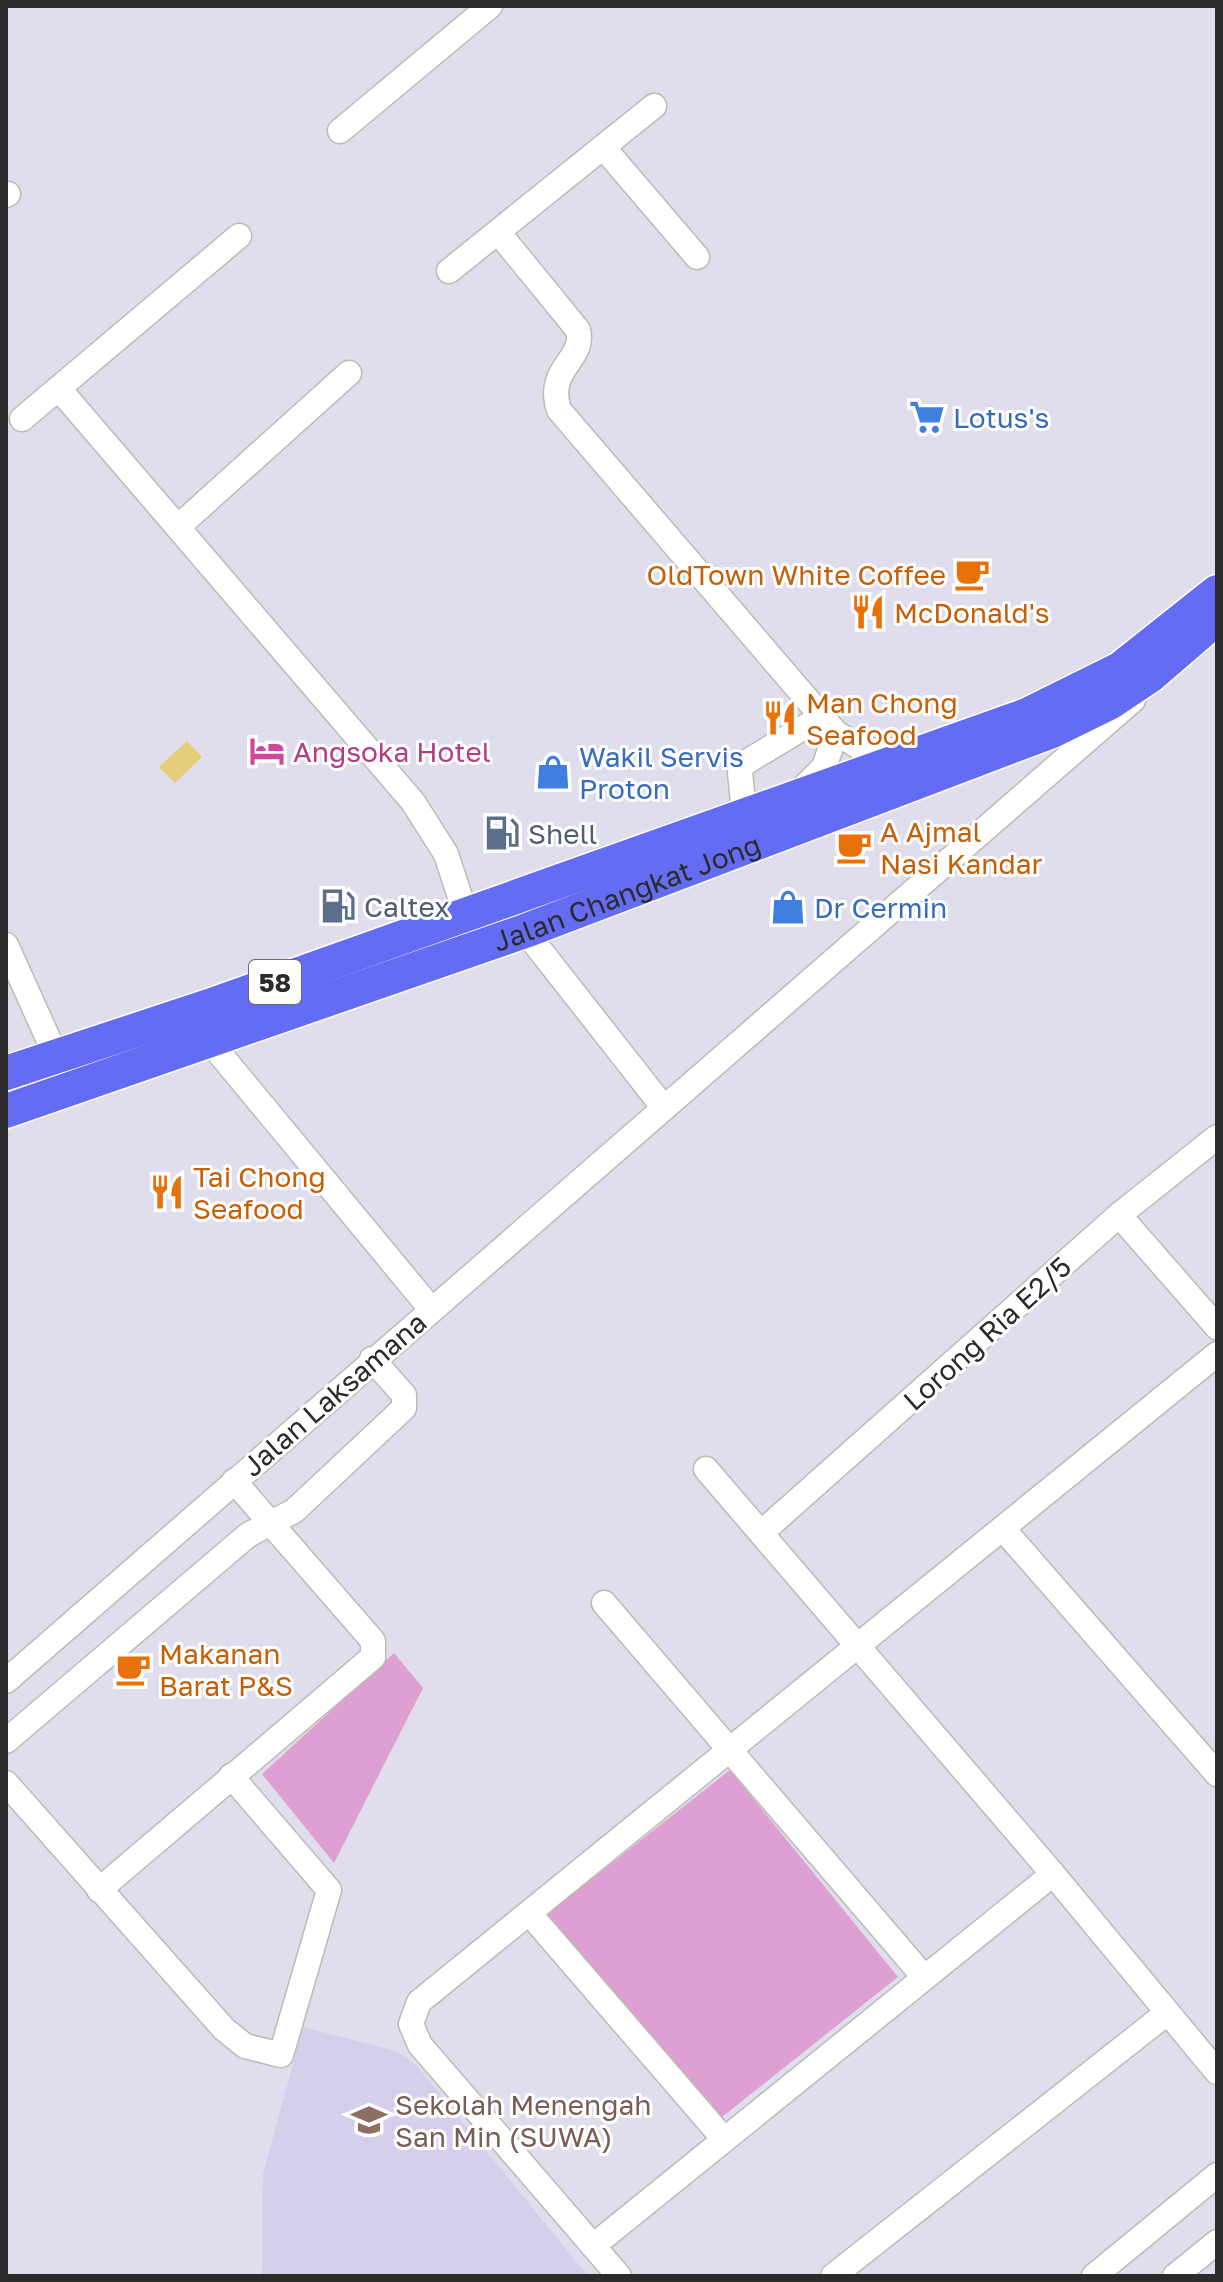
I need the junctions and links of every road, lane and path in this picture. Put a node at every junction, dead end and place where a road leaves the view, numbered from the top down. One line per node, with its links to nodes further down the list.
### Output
1 (490, 6): 3 (street)
2 (654, 106): 4 (street)
3 (340, 131)
4 (603, 147): 5 (street); 7 (street)
5 (498, 232): 8 (street); 16 (street)
6 (239, 236): 10 (street)
7 (697, 257)
8 (449, 271)
9 (349, 373): 12 (street)
10 (60, 390): 11 (street); 12 (street)
11 (22, 419)
12 (179, 526): 22 (street)
13 (1217, 592): 17 (highway, Jalan Changkat Jong / 58)
14 (1217, 618): 15 (highway, Jalan Changkat Jong / 58)
15 (1151, 675): 21 (highway, Jalan Changkat Jong / 58); 30 (street, Jalan Laksamana)
16 (829, 725): 17 (street); 18 (street); 19 (street)
17 (925, 748): 18 (highway, Jalan Changkat Jong / 58)
18 (795, 795): 19 (highway, Jalan Changkat Jong / 58)
19 (744, 814): 20 (highway, Jalan Changkat Jong / 58)
20 (600, 867): 21 (highway); 22 (highway, Jalan Changkat Jong / 58)
21 (689, 869): 23 (highway, Jalan Changkat Jong / 58)
22 (465, 912): 26 (highway, Jalan Changkat Jong / 58)
23 (525, 931): 25 (highway, Jalan Changkat Jong / 58); 30 (street)
24 (6, 945): 26 (street)
25 (210, 1042): 28 (highway, Jalan Changkat Jong / 58); 34 (street)
26 (56, 1056): 27 (highway, Jalan Changkat Jong / 58)
27 (6, 1073)
28 (52, 1095): 29 (highway); 31 (highway, Jalan Changkat Jong / 58)
29 (6, 1102)
30 (664, 1108): 34 (street, Jalan Laksamana)
31 (6, 1111)
32 (1217, 1137): 33 (street, Lorong Ria E2/5)
33 (1119, 1215): 35 (street); 42 (street, Lorong Ria E2/5)
34 (431, 1309): 37 (street, Jalan Laksamana)
35 (1217, 1327)
36 (1217, 1354): 41 (street)
37 (372, 1359): 39 (street, Jalan Laksamana); 40 (street)
38 (706, 1469): 42 (street)
39 (234, 1481): 40 (street); 45 (street, Jalan Laksamana)
40 (272, 1523): 46 (street); 49 (street)
41 (1004, 1530): 44 (street); 48 (street)
42 (761, 1533): 44 (street)
43 (604, 1603): 47 (street)
44 (859, 1648): 47 (street); 51 (street)
45 (6, 1681)
46 (6, 1741)
47 (731, 1749): 53 (street); 54 (street)
48 (1217, 1774)
49 (231, 1776): 52 (street); 52 (street)
50 (6, 1783): 52 (street)
51 (1053, 1874): 54 (street); 55 (street)
52 (99, 1890)
53 (529, 1913): 57 (street); 60 (street)
54 (924, 1977): 57 (street)
55 (1167, 2013): 56 (street); 62 (street)
56 (1217, 2072)
57 (723, 2138): 60 (street)
58 (1217, 2175): 63 (street)
59 (1217, 2242): 64 (street)
60 (593, 2246): 61 (street)
61 (619, 2276)
62 (833, 2276)
63 (1094, 2276)
64 (1175, 2276)

